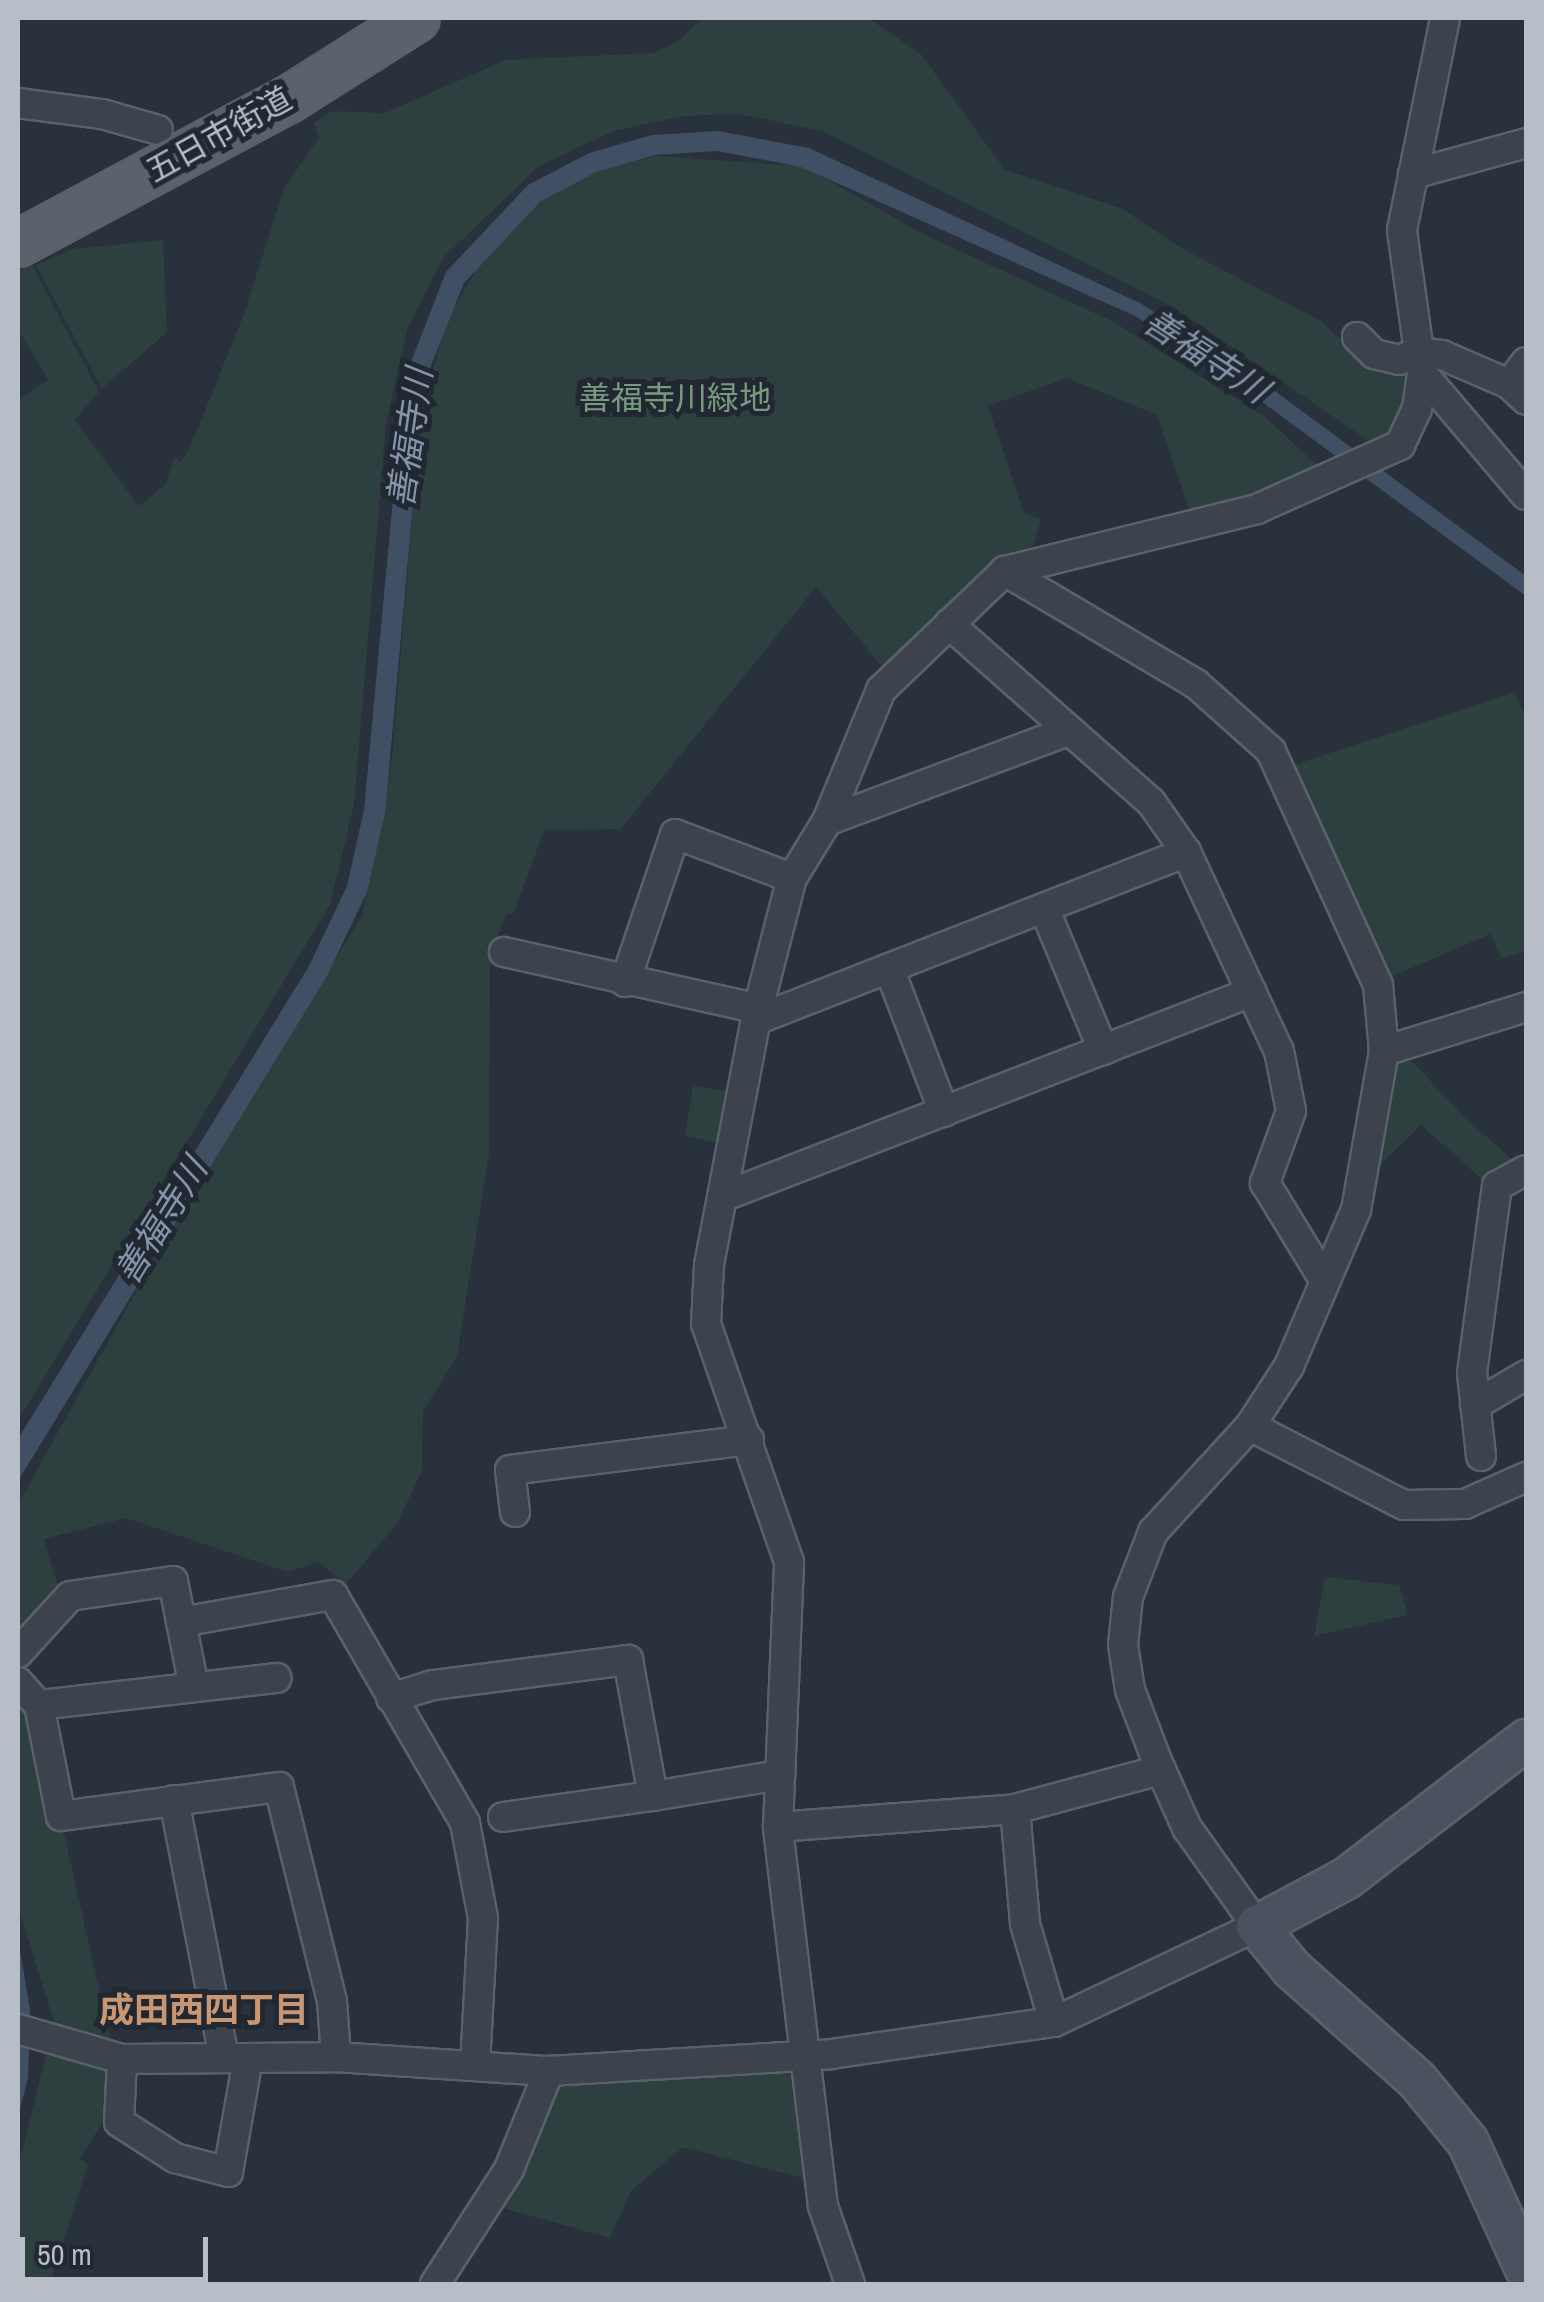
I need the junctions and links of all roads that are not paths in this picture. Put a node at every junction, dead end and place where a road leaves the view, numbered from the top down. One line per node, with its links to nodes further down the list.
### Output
1 (416, 18): 7 (main road, 五日市街道)
2 (1445, 18): 6 (street)
3 (18, 103): 4 (street)
4 (158, 130)
5 (1526, 144): 6 (street)
6 (1413, 174): 9 (street)
7 (18, 243)
8 (1357, 338): 9 (street)
9 (1420, 363): 10 (street); 11 (street); 12 (street)
10 (1521, 382)
11 (1526, 495)
12 (1005, 571): 13 (street); 26 (street)
13 (949, 624): 14 (street); 15 (street)
14 (1070, 730): 15 (street); 16 (street)
15 (827, 822): 17 (street)
16 (1186, 852): 18 (street); 22 (street)
17 (792, 878): 21 (street); 24 (street)
18 (1044, 908): 20 (street); 25 (street)
19 (504, 952): 21 (street)
20 (889, 968): 24 (street); 27 (street)
21 (625, 982): 24 (street)
22 (1252, 992): 25 (street); 30 (street)
23 (1526, 1007): 26 (street)
24 (757, 1015): 29 (street)
25 (1102, 1050): 27 (street)
26 (1384, 1051): 30 (street)
27 (944, 1112): 29 (street)
28 (1526, 1170): 32 (street)
29 (722, 1197): 34 (street)
30 (1322, 1278): 33 (street)
31 (1526, 1374): 32 (street)
32 (1476, 1405): 35 (street)
33 (1250, 1426): 36 (street); 46 (street)
34 (749, 1440): 37 (street); 47 (street)
35 (1481, 1456)
36 (1526, 1478)
37 (515, 1512)
38 (181, 1622): 39 (street); 42 (street); 43 (street)
39 (18, 1653)
40 (276, 1678): 42 (street)
41 (18, 1682): 44 (street)
42 (194, 1687): 44 (street)
43 (391, 1698): 48 (street); 60 (street)
44 (38, 1705): 49 (street)
45 (1526, 1740): 53 (street)
46 (1161, 1770): 50 (street); 53 (street)
47 (780, 1776): 48 (street); 52 (street)
48 (652, 1796): 51 (street)
49 (174, 1800): 57 (street); 58 (street)
50 (1015, 1810): 52 (street); 54 (street)
51 (503, 1818)
52 (778, 1828): 56 (street)
53 (1257, 1926): 54 (street); 62 (street)
54 (1054, 2022): 56 (street)
55 (31, 2034): 59 (street)
56 (804, 2055): 61 (street); 64 (street)
57 (236, 2058): 58 (street); 59 (street); 59 (street)
58 (336, 2058): 60 (street)
59 (122, 2059)
60 (475, 2064): 61 (street)
61 (549, 2070): 63 (street)
62 (1526, 2269)
63 (435, 2284)
64 (850, 2284)

